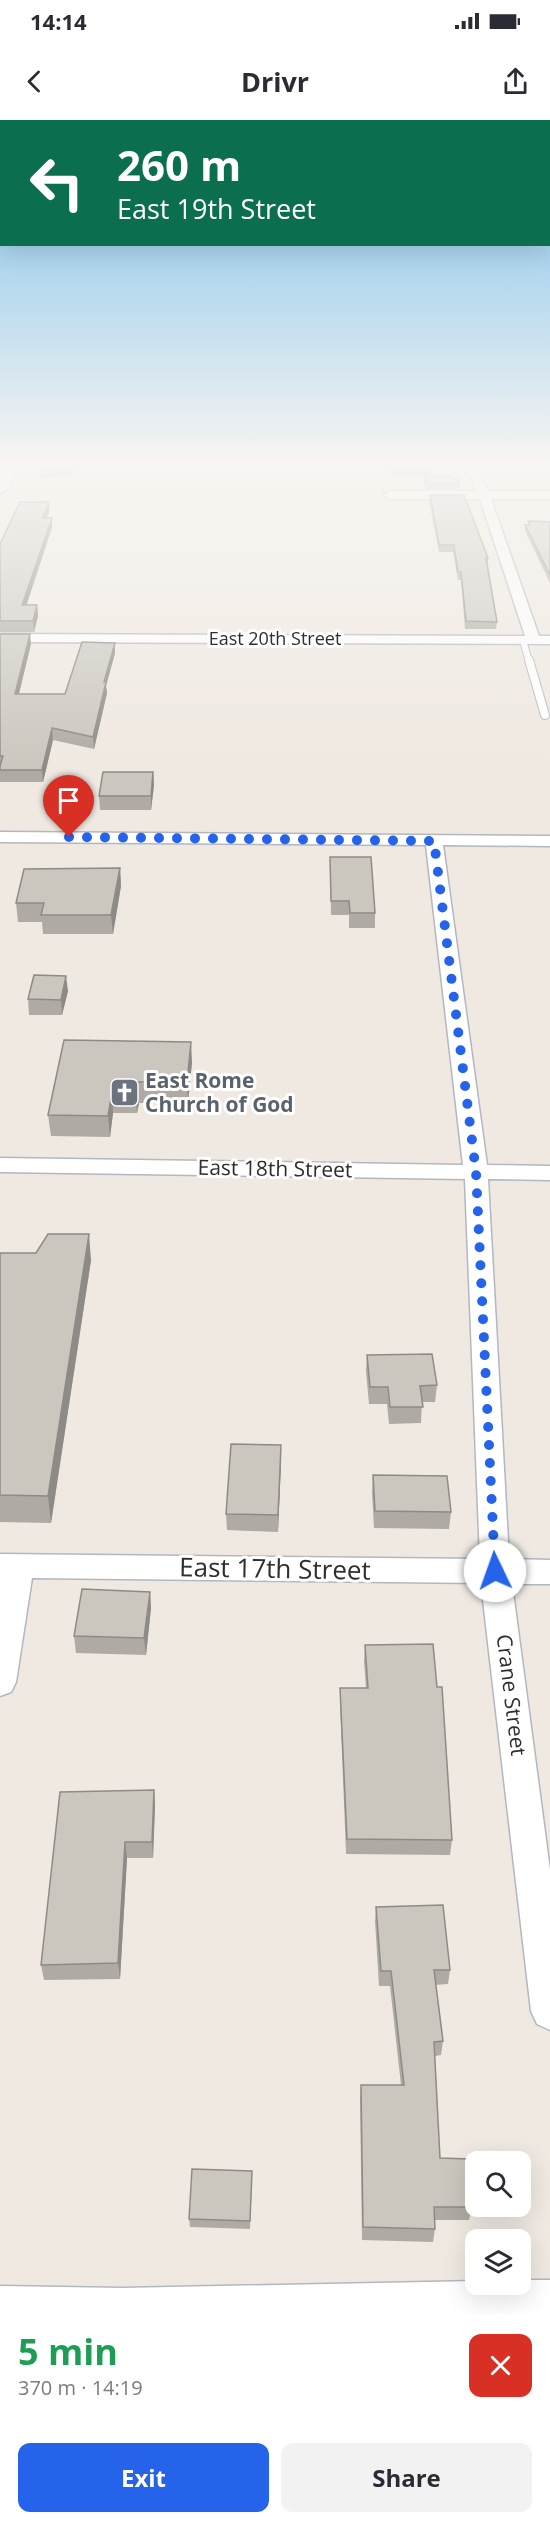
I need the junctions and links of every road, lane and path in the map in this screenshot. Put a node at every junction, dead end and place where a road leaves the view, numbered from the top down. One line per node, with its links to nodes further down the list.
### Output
1 (505, 562): 3 (street)
2 (0, 638): 3 (street, East 20th Street)
3 (528, 640): 4 (street, East 20th Street); 5 (lane)
4 (550, 640)
5 (545, 715)
6 (0, 837): 7 (street)
7 (434, 841): 8 (street); 10 (street, Crane Street)
8 (550, 841)
9 (0, 1165): 10 (street, East 18th Street)
10 (476, 1172): 11 (street, East 18th Street); 13 (street, Crane Street)
11 (550, 1173)
12 (9, 1566): 13 (street, East 17th Street); 15 (street)
13 (495, 1571): 14 (street, East 17th Street); 16 (street, Crane Street)
14 (550, 1572)
15 (0, 1682)
16 (550, 2011)
17 (550, 2301): 19 (street)
18 (0, 2307): 19 (street)
19 (121, 2312)

